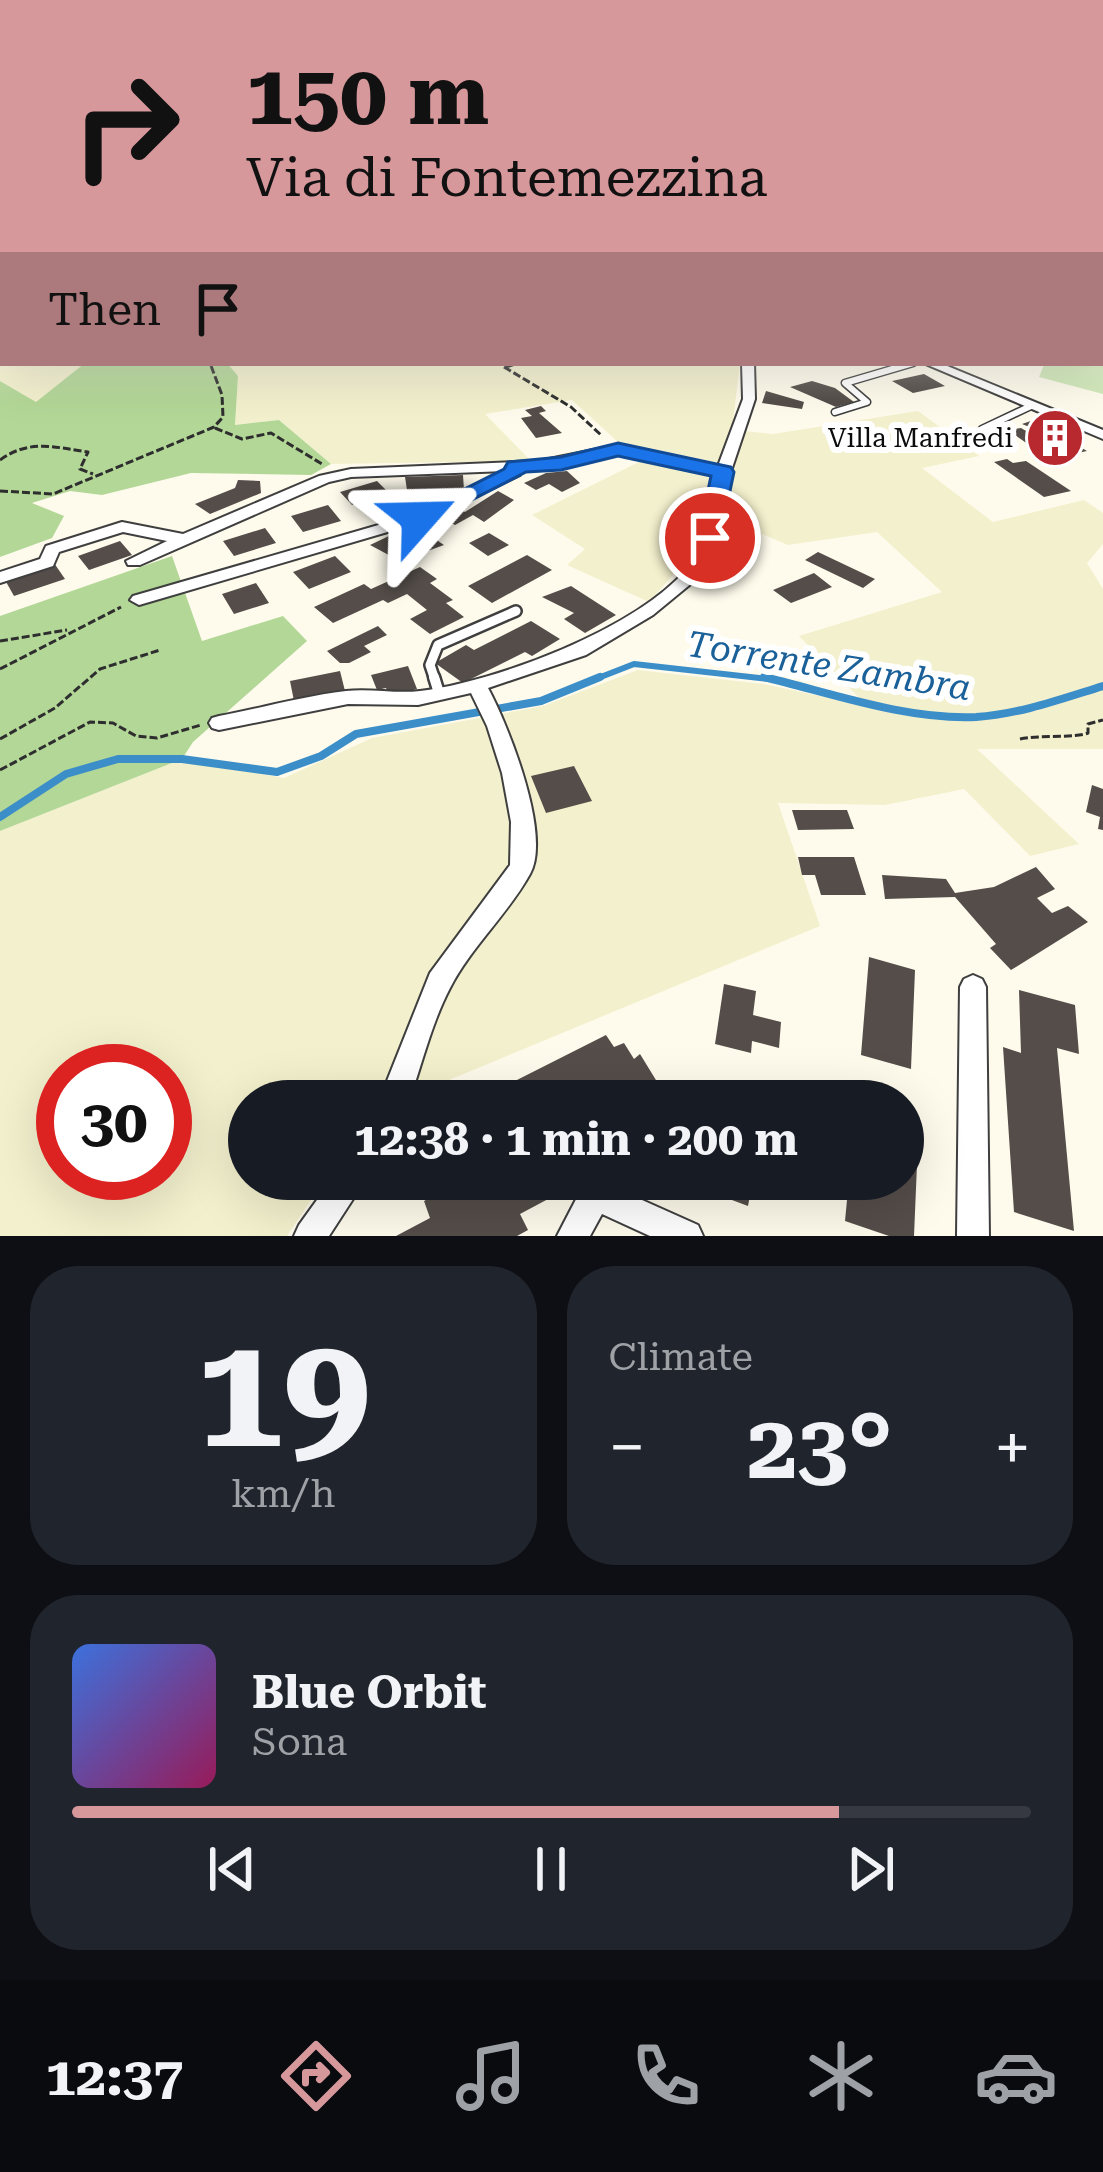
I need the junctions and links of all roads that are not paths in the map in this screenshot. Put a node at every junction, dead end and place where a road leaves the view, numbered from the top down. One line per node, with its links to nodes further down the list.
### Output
1 (748, 366): 9 (street)
2 (903, 366): 5 (lane)
3 (937, 366): 4 (street)
4 (1034, 404): 6 (lane); 7 (street)
5 (835, 412)
6 (982, 429)
7 (1102, 434)
8 (515, 466): 9 (street); 10 (street); 13 (street)
9 (723, 472): 16 (street)
10 (184, 539): 11 (street); 12 (street)
11 (134, 561)
12 (0, 578)
13 (139, 600)
14 (516, 611): 15 (lane)
15 (439, 693): 16 (street); 17 (street)
16 (486, 703): 19 (street)
17 (211, 724)
18 (973, 987): 24 (street)
19 (402, 1080)
20 (336, 1200): 21 (street)
21 (310, 1236)
22 (573, 1236): 23 (street)
23 (687, 1236)
24 (973, 1236)

